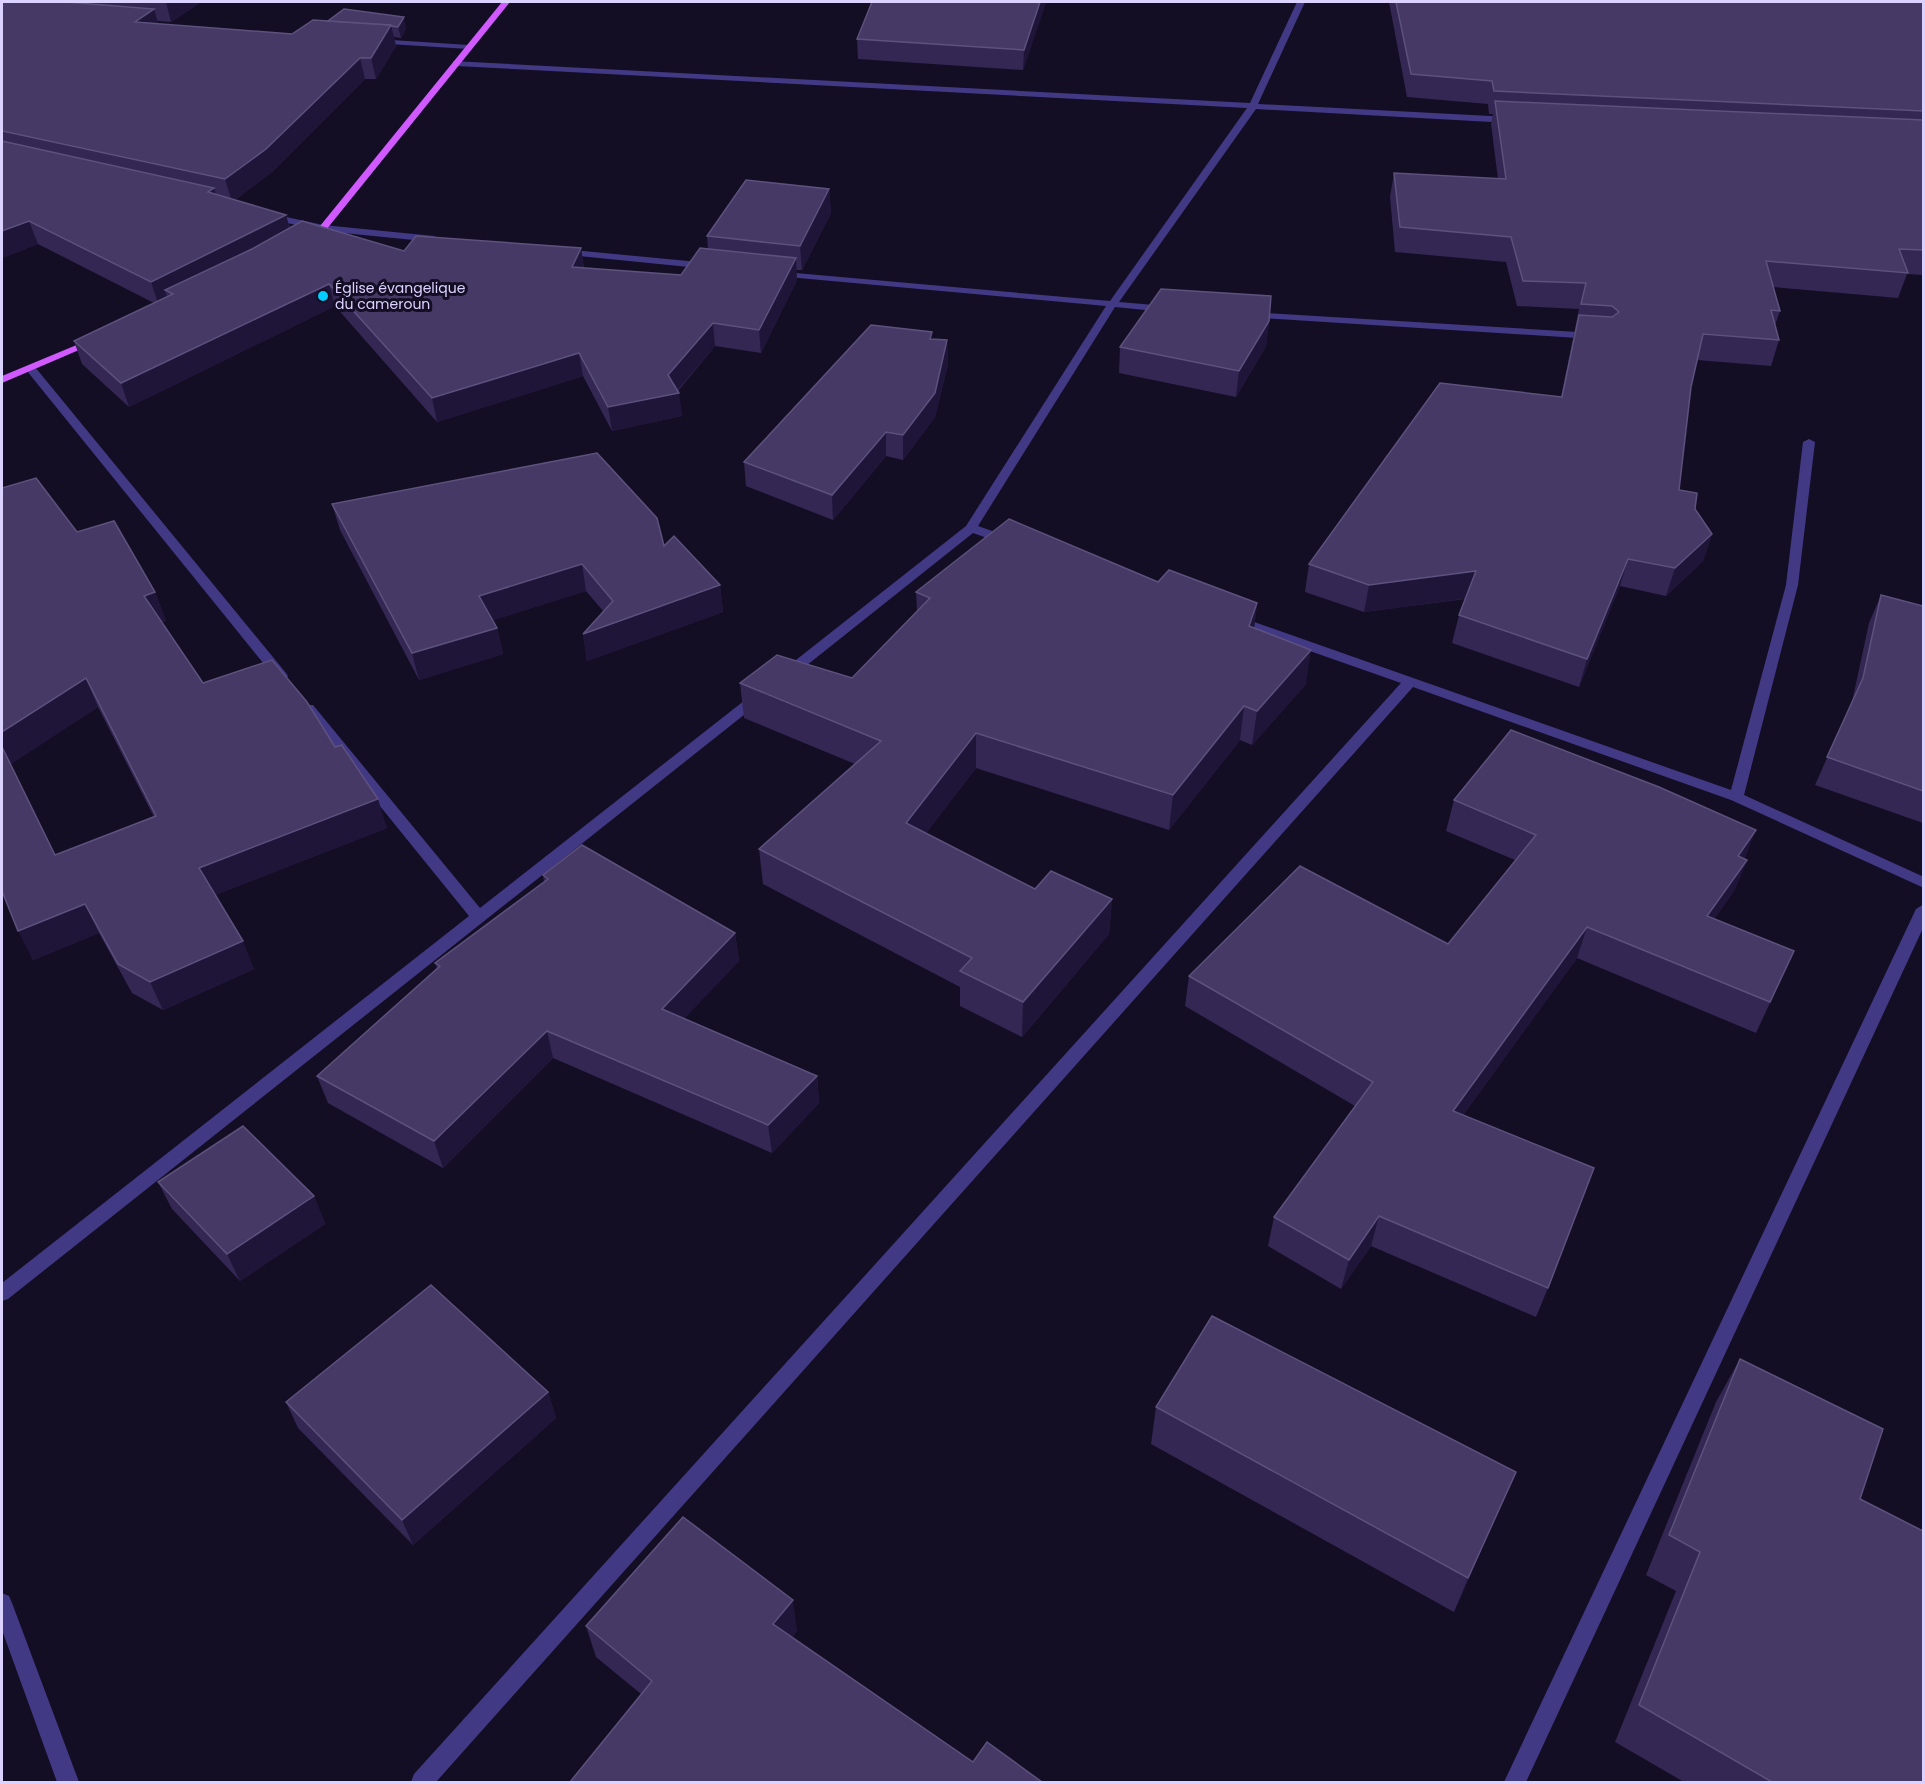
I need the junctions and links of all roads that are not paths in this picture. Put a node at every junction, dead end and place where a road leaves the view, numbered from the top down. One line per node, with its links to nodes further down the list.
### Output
1 (506, 2): 4 (main road)
2 (1301, 2): 6 (street)
3 (363, 40): 4 (street)
4 (469, 46): 5 (main road)
5 (456, 63): 6 (street); 9 (main road)
6 (1252, 108): 7 (street); 15 (street)
7 (1523, 120)
8 (255, 213): 9 (street)
9 (324, 228): 10 (street); 11 (main road)
10 (443, 240)
11 (293, 245)
12 (550, 250): 13 (street)
13 (717, 267)
14 (765, 272): 15 (street)
15 (1111, 306): 16 (street); 23 (street)
16 (1179, 310)
17 (1237, 314): 19 (street)
18 (107, 336): 20 (main road)
19 (1605, 337)
20 (31, 369): 21 (main road); 30 (street)
21 (2, 380)
22 (1809, 442): 27 (street)
23 (971, 528): 24 (street); 30 (street)
24 (1017, 544)
25 (1220, 614): 26 (street)
26 (1412, 681): 27 (street); 34 (street)
27 (1736, 797): 28 (street)
28 (1923, 883)
29 (1923, 909): 35 (street)
30 (478, 918): 31 (street)
31 (2, 1293)
32 (2, 1604): 33 (street)
33 (68, 1782)
34 (422, 1782)
35 (1515, 1782)

